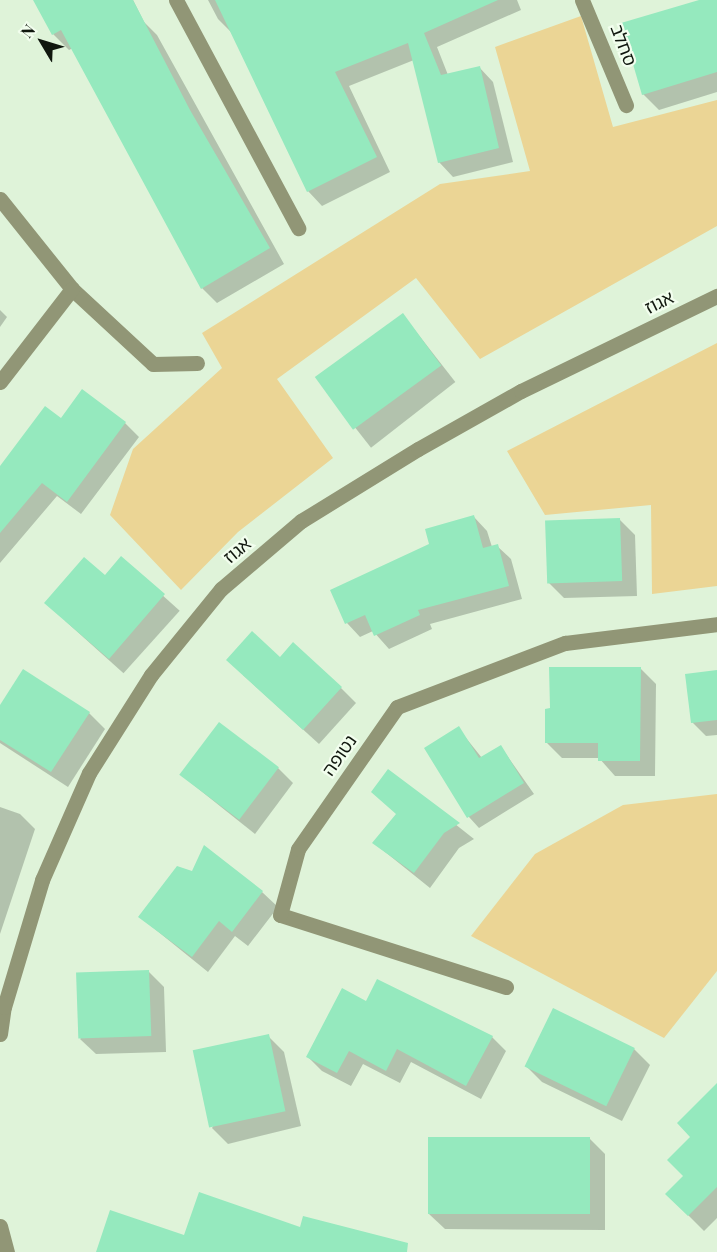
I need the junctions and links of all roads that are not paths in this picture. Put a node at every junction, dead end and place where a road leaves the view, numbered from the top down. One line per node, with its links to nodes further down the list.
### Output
1 (176, 0): 5 (street)
2 (582, 0): 3 (street, סחלב)
3 (626, 105)
4 (0, 199): 6 (street)
5 (298, 228)
6 (72, 289): 8 (street); 9 (street)
7 (717, 296): 12 (street, אגוז)
8 (197, 363)
9 (0, 382)
10 (717, 624): 11 (street, נטופה)
11 (506, 987)
12 (0, 1034)
13 (0, 1226): 14 (street)
14 (7, 1252)

